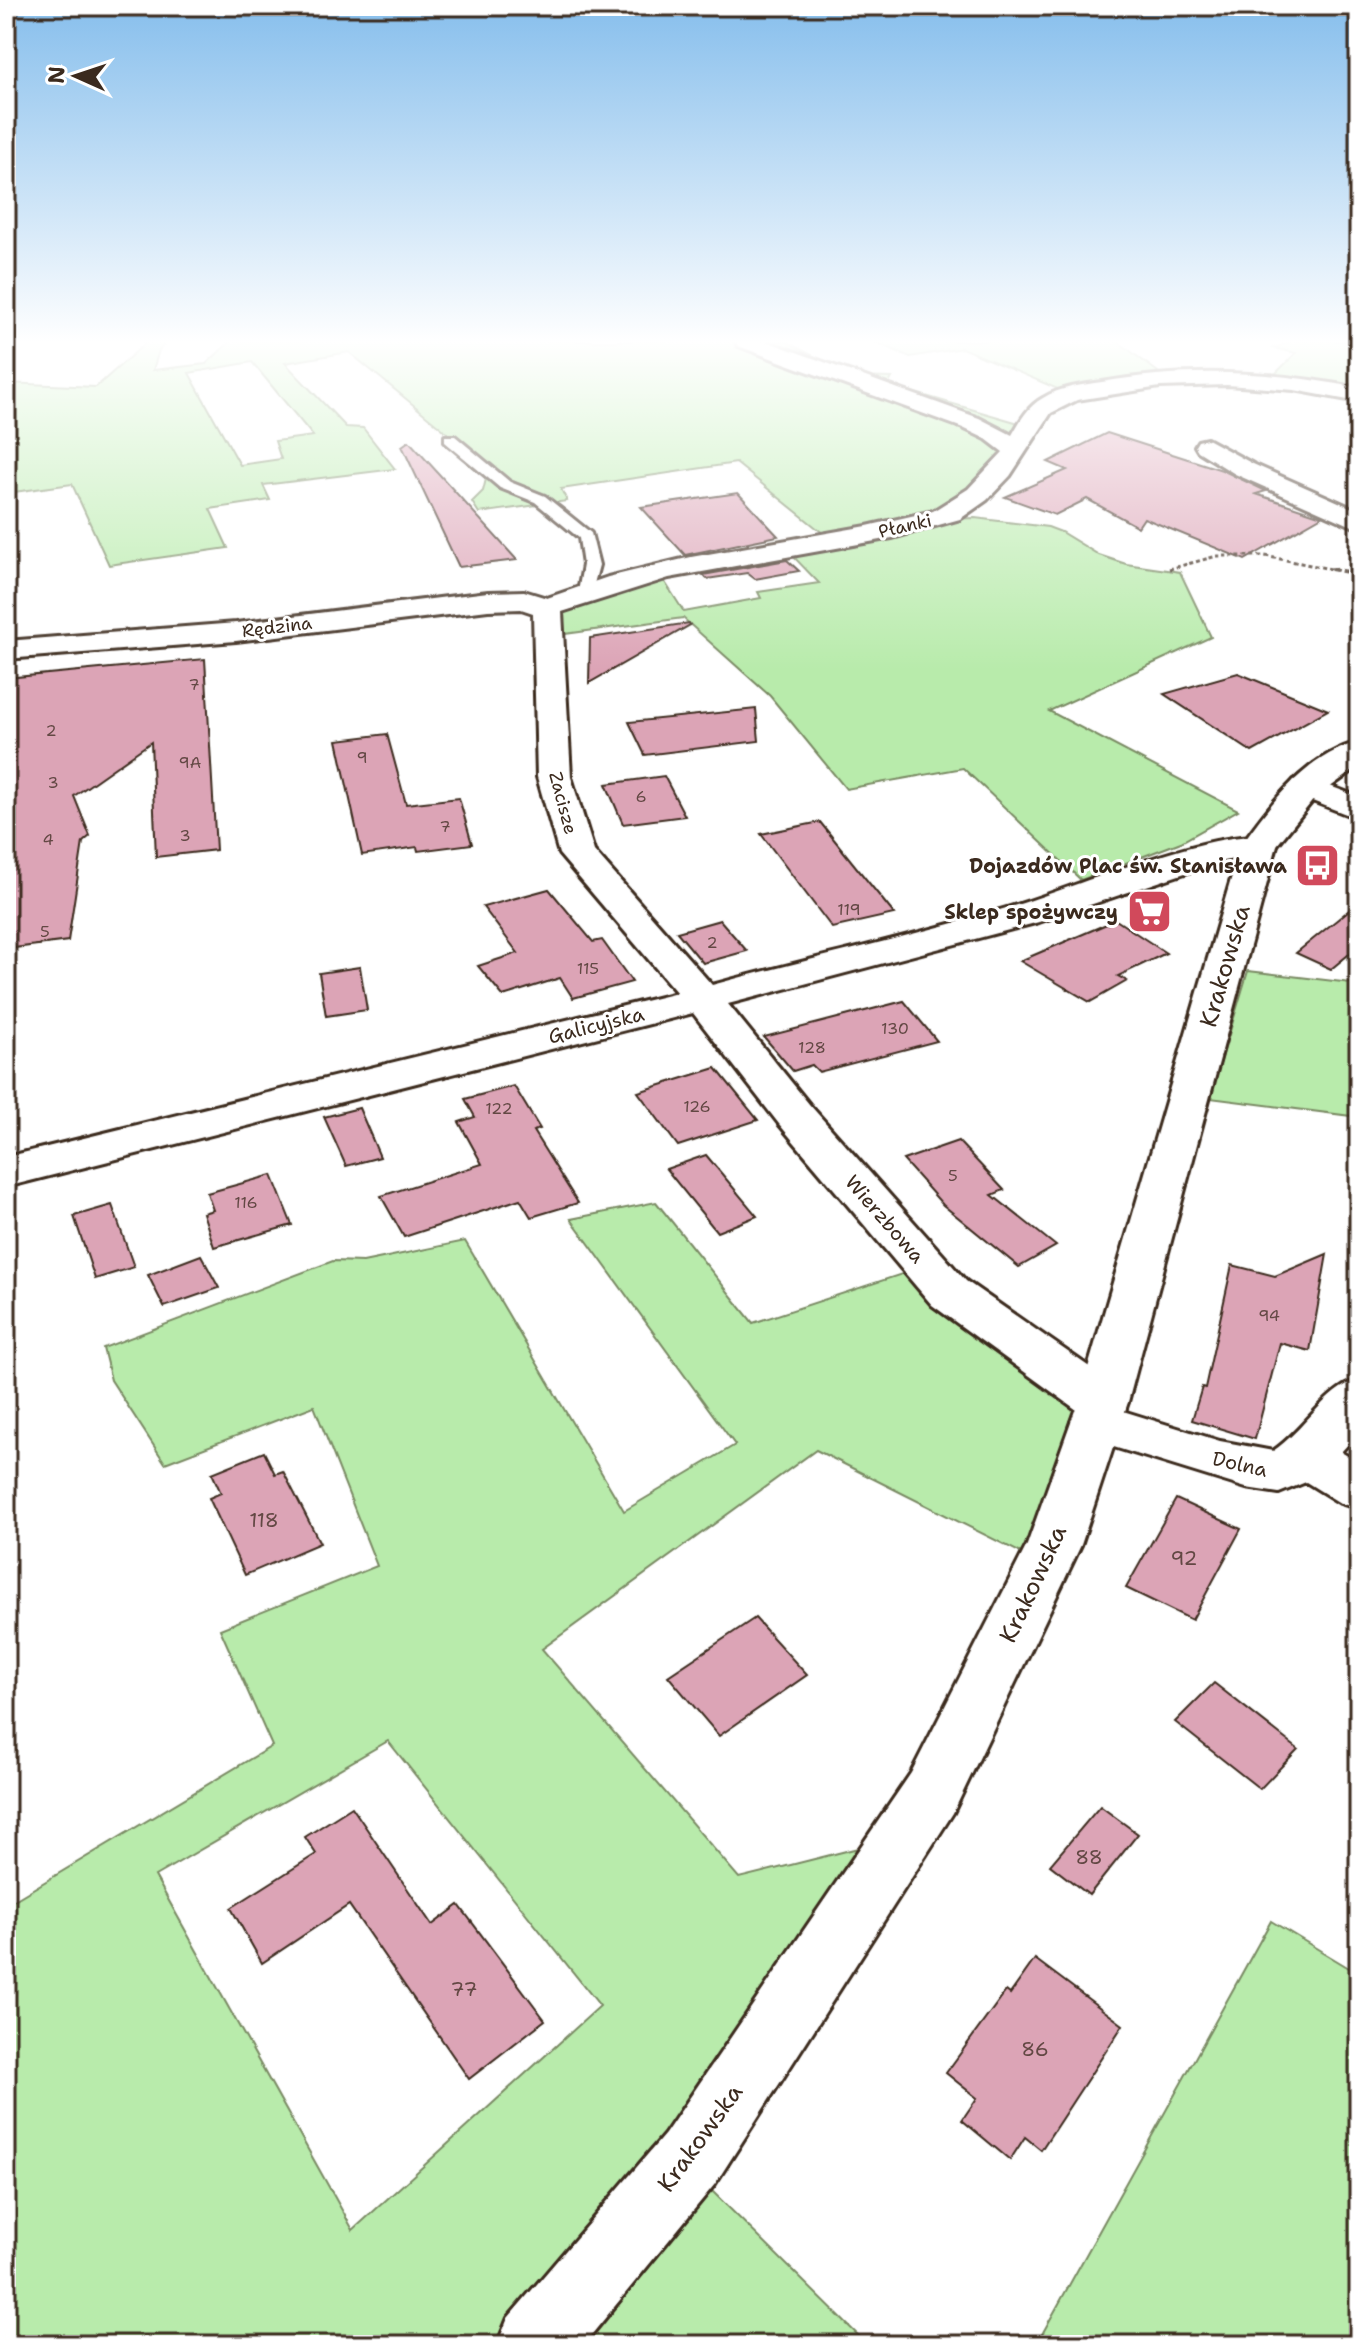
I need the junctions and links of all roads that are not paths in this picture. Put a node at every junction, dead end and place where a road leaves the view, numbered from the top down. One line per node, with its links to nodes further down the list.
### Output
1 (1016, 450): 5 (street, Płanki)
2 (464, 451): 5 (lane)
3 (1215, 451): 4 (street)
4 (1359, 521)
5 (586, 592): 6 (street, Płanki)
6 (547, 608): 7 (street, Rędzina); 12 (street, Zacisze)
7 (6, 650)
8 (1359, 752): 9 (street, Krakowska)
9 (1306, 787): 10 (street); 11 (street, Krakowska)
10 (1359, 809)
11 (1255, 856): 12 (street, Galicyjska); 15 (street, Krakowska)
12 (702, 999): 13 (street, Galicyjska); 15 (street, Wierzbowa)
13 (6, 1172)
14 (1359, 1398): 16 (street, Dolna)
15 (1100, 1412): 16 (street, Dolna); 18 (street, Krakowska)
16 (1304, 1456): 17 (street)
17 (1359, 1488)
18 (535, 2345)

